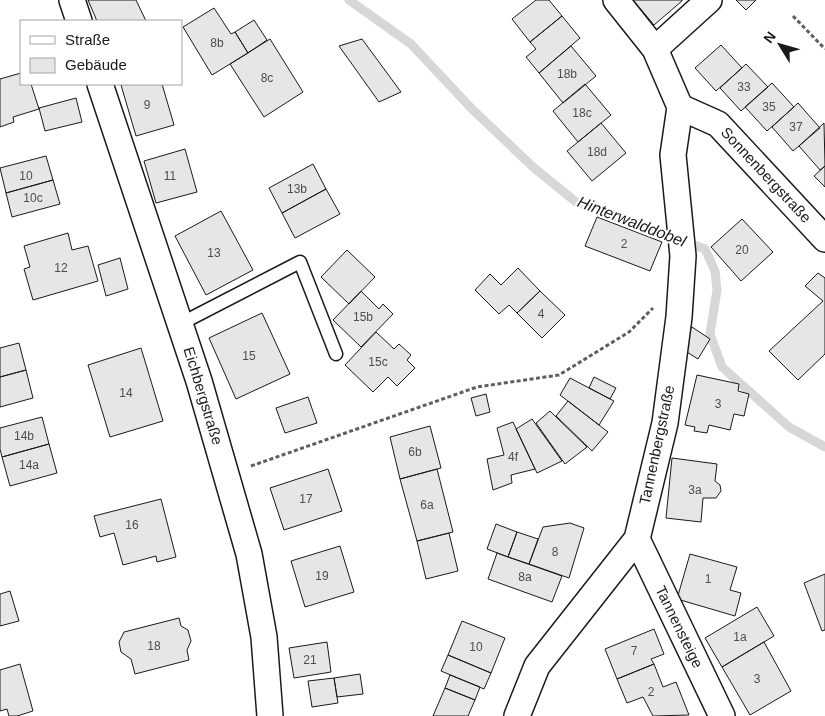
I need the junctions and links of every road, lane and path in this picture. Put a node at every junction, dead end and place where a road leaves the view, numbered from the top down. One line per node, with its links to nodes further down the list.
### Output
1 (72, 0): 5 (street)
2 (616, 0): 6 (street)
3 (709, 0): 6 (street)
4 (793, 16): 7 (path)
5 (80, 20)
6 (655, 49): 9 (street)
7 (825, 49)
8 (100, 85): 12 (street, Eichbergstraße)
9 (680, 107): 10 (street, Sonnenbergstraße); 11 (street, Tannenbergstraße)
10 (825, 239)
11 (681, 293): 14 (path); 15 (street, Tannenbergstraße)
12 (180, 324): 13 (lane); 14 (street, Eichbergstraße)
13 (336, 354)
14 (227, 475): 16 (street, Eichbergstraße)
15 (637, 539): 17 (street, Tannenbergstraße); 18 (street, Tannensteige)
16 (270, 716)
17 (517, 716)
18 (722, 716)

